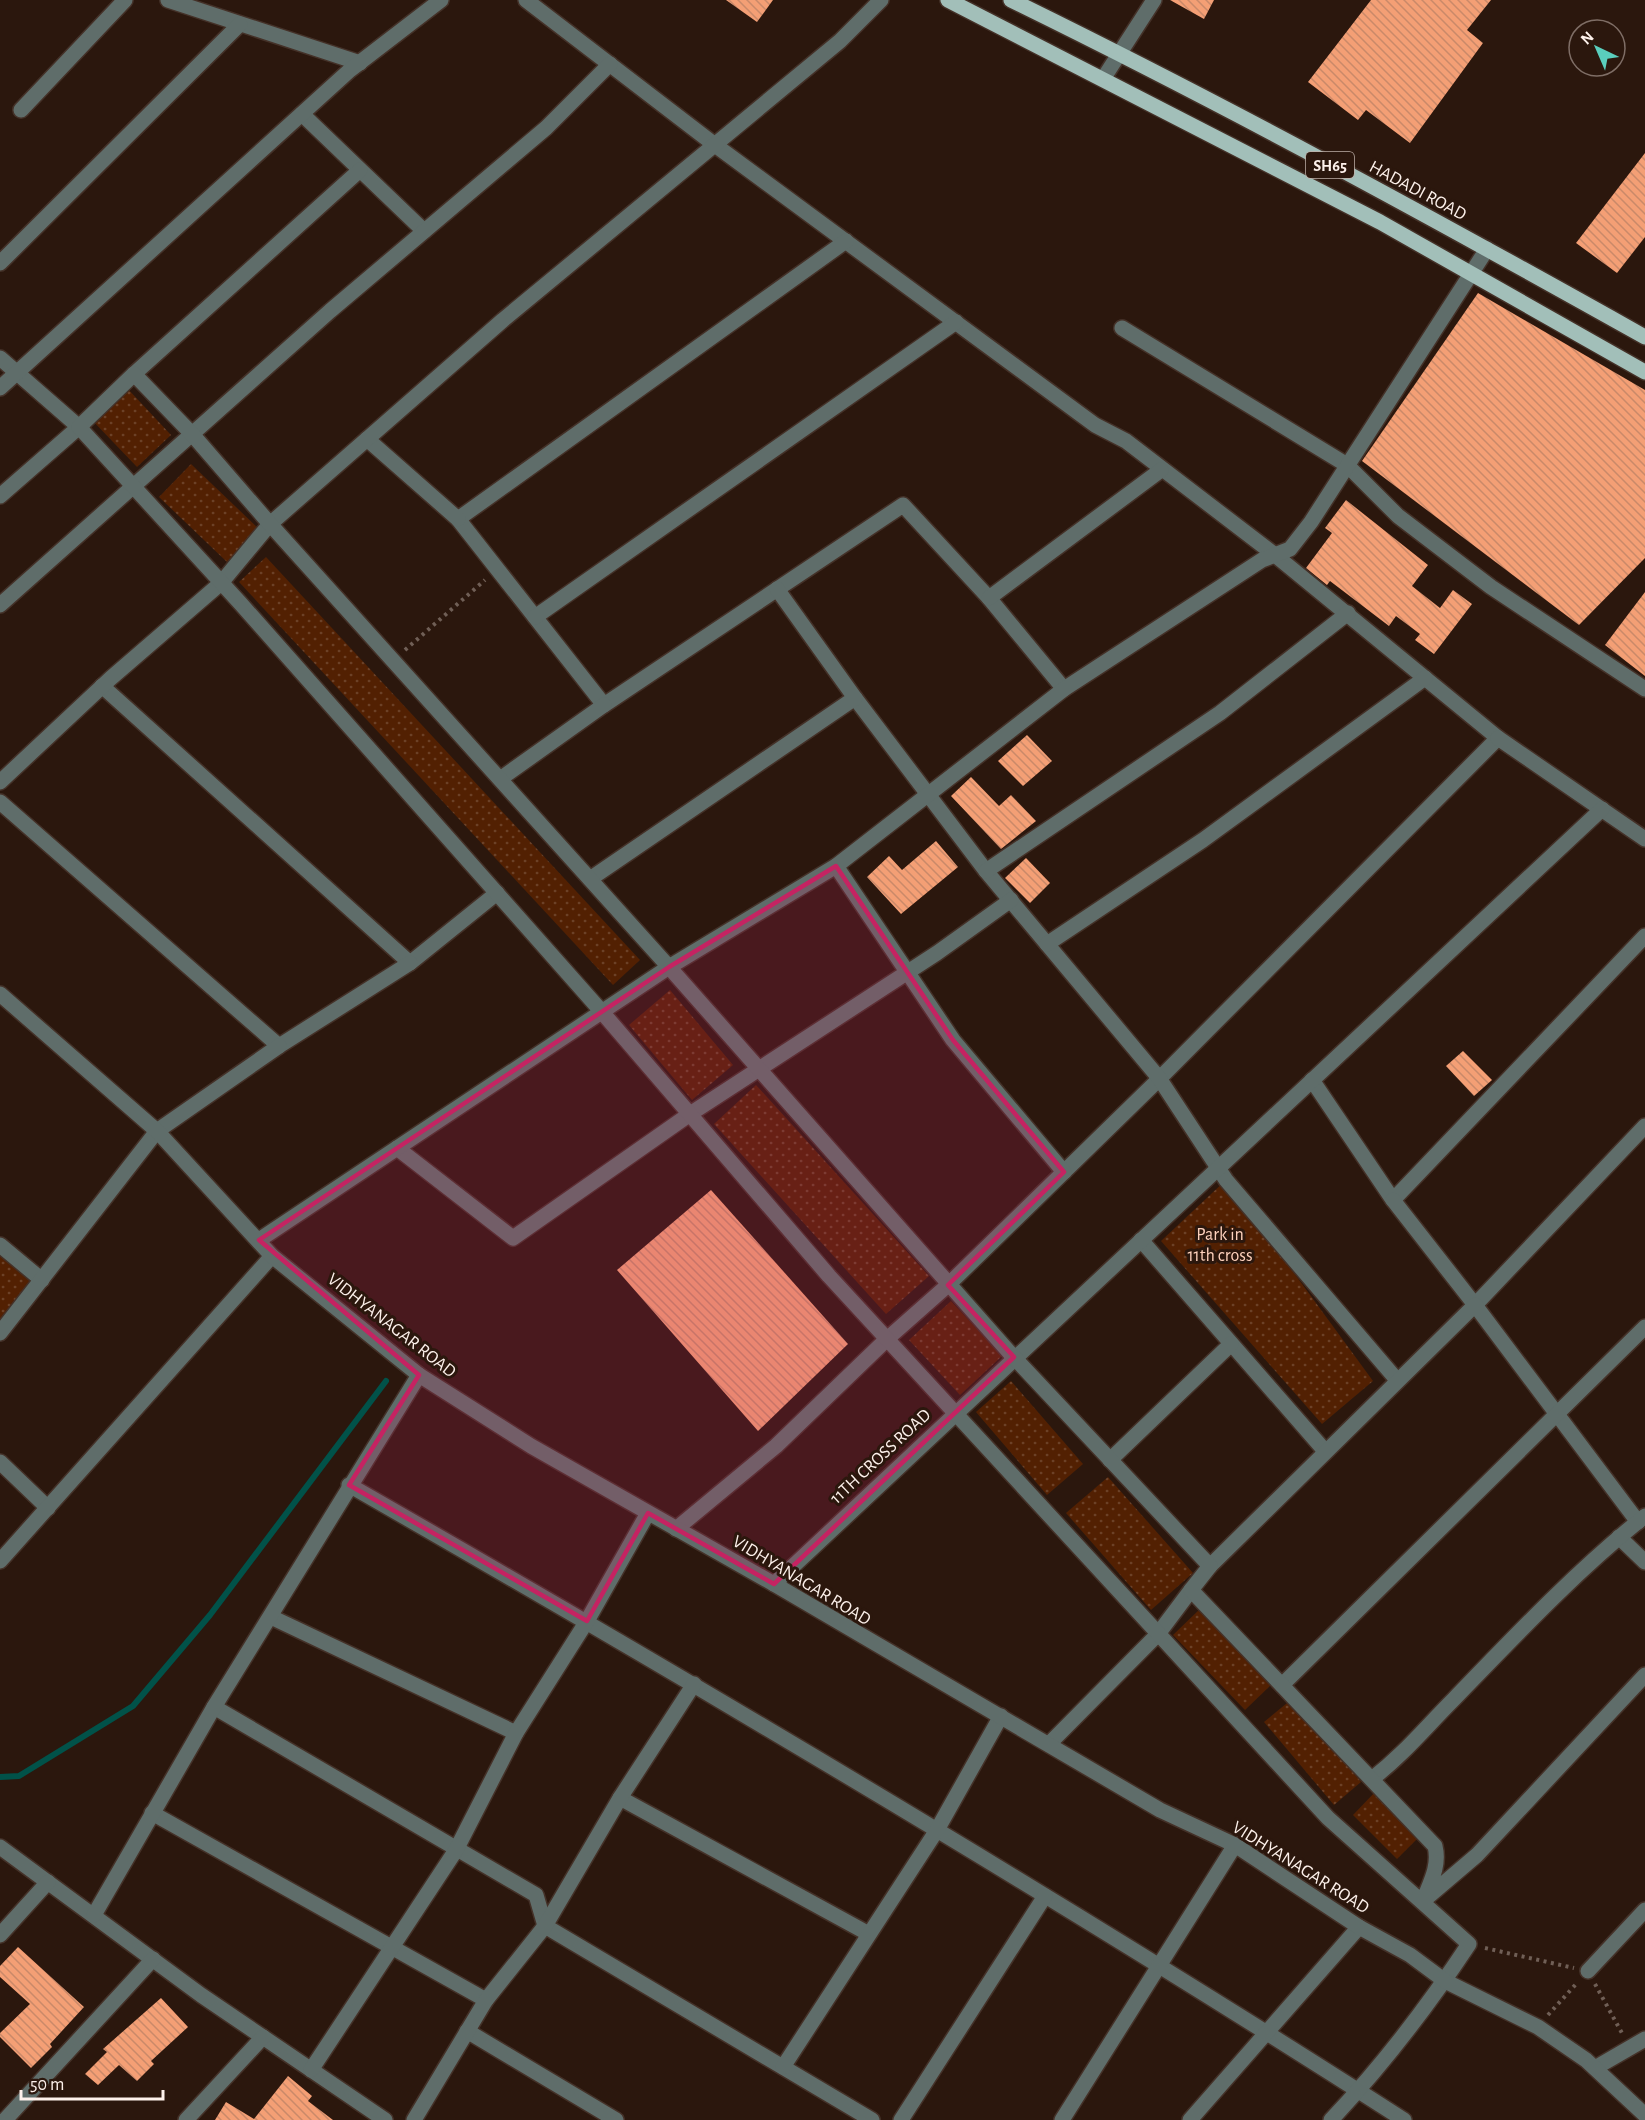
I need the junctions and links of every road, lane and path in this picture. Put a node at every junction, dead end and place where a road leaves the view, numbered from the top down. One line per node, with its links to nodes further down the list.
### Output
1 (125, 0): 14 (street)
2 (168, 0): 9 (street)
3 (441, 0): 11 (street)
4 (526, 0): 12 (street)
5 (881, 0): 16 (street)
6 (948, 0): 13 (main road)
7 (1011, 0): 10 (main road, HADADI ROAD / SH65)
8 (1154, 0): 10 (street)
9 (240, 24): 11 (street); 21 (street)
10 (1120, 54): 13 (street); 20 (main road, HADADI ROAD / SH65)
11 (360, 63): 15 (street)
12 (610, 64): 16 (street); 18 (street)
13 (1103, 79): 22 (main road)
14 (21, 110)
15 (302, 114): 17 (street); 28 (street)
16 (715, 145): 19 (street); 33 (street)
17 (360, 170): 18 (street); 29 (street)
18 (424, 231): 32 (street)
19 (846, 241): 23 (street); 38 (street)
20 (1487, 249): 22 (street); 25 (main road, HADADI ROAD / SH65)
21 (0, 262)
22 (1473, 274): 27 (main road); 34 (street)
23 (956, 322): 35 (street); 47 (street)
24 (1122, 328): 34 (street)
25 (1645, 337)
26 (0, 358): 28 (street)
27 (1645, 372)
28 (17, 373): 30 (street); 31 (street)
29 (134, 374): 31 (street); 32 (street)
30 (0, 388)
31 (79, 427): 36 (street); 37 (street)
32 (192, 434): 36 (street); 39 (street)
33 (367, 439): 38 (street); 39 (street)
34 (1347, 465): 40 (street); 52 (street)
35 (1161, 470): 40 (street); 44 (street)
36 (132, 485): 42 (street); 45 (street)
37 (0, 496)
38 (458, 519): 41 (street)
39 (270, 525): 42 (street); 48 (street)
40 (1275, 555): 46 (street); 51 (street)
41 (497, 570): 47 (street); 48 (path)
42 (221, 583): 50 (street); 65 (street)
43 (777, 589): 44 (street); 53 (street); 54 (street)
44 (989, 598): 51 (street)
45 (0, 605)
46 (1348, 613): 49 (street); 63 (street)
47 (535, 617): 54 (street)
48 (394, 661): 56 (street)
49 (1425, 678): 55 (street); 68 (street)
50 (102, 686): 57 (street); 69 (street)
51 (1064, 689): 58 (street)
52 (1645, 689)
53 (855, 698): 58 (street); 64 (street)
54 (604, 705): 56 (street)
55 (1498, 738): 60 (street); 76 (street)
56 (500, 779): 64 (street)
57 (0, 782)
58 (929, 795): 62 (street); 63 (street)
59 (0, 802): 74 (street)
60 (1602, 809): 61 (street); 77 (street, 11TH CROSS ROAD)
61 (1645, 839)
62 (836, 866): 70 (street); 71 (street)
63 (986, 871): 66 (street)
64 (590, 879): 70 (street)
65 (497, 893): 69 (street); 73 (street)
66 (1011, 900): 68 (street); 71 (street)
67 (1645, 936): 84 (street)
68 (1047, 944): 76 (street)
69 (410, 963): 74 (street)
70 (669, 967): 73 (street); 75 (street)
71 (907, 973): 75 (street); 83 (street)
72 (0, 994): 80 (street, VIDHYANAGAR ROAD)
73 (602, 1012): 78 (street); 81 (street)
74 (279, 1046): 80 (street)
75 (759, 1069): 78 (street); 90 (street)
76 (1159, 1078): 82 (street); 83 (street)
77 (1312, 1080): 82 (street, 11TH CROSS ROAD); 84 (street)
78 (690, 1114): 81 (street); 94 (street)
79 (1645, 1126): 91 (street)
80 (158, 1131): 85 (street, VIDHYANAGAR ROAD); 89 (street)
81 (397, 1148): 85 (street)
82 (1218, 1168): 86 (street, 11TH CROSS ROAD); 98 (street)
83 (1064, 1172): 90 (street)
84 (1393, 1200): 91 (street)
85 (259, 1240): 88 (street, VIDHYANAGAR ROAD)
86 (1141, 1240): 95 (street); 96 (street, 11TH CROSS ROAD)
87 (0, 1245): 89 (street)
88 (272, 1256): 97 (street, VIDHYANAGAR ROAD); 105 (street)
89 (42, 1280): 93 (street)
90 (948, 1285): 94 (street); 96 (street)
91 (1475, 1305): 98 (street); 100 (street)
92 (1645, 1327): 100 (street)
93 (0, 1333)
94 (887, 1339): 99 (street); 108 (street)
95 (1232, 1344): 101 (street); 102 (street)
96 (1014, 1357): 99 (street, 11TH CROSS ROAD); 102 (street)
97 (419, 1375): 104 (street); 106 (street, VIDHYANAGAR ROAD)
98 (1397, 1380): 101 (street)
99 (955, 1413): 113 (street, 11TH CROSS ROAD); 117 (street)
100 (1557, 1417): 107 (street); 120 (street)
101 (1325, 1451): 112 (street)
102 (1110, 1460): 112 (street)
103 (0, 1462): 105 (street)
104 (349, 1485): 115 (street); 116 (street)
105 (48, 1508): 110 (street)
106 (648, 1513): 108 (street, VIDHYANAGAR ROAD); 116 (street)
107 (1641, 1519): 109 (street)
108 (676, 1529): 113 (street, VIDHYANAGAR ROAD)
109 (1619, 1537): 111 (street); 125 (street)
110 (0, 1561)
111 (1645, 1562)
112 (1210, 1566): 114 (street)
113 (774, 1584): 122 (street, VIDHYANAGAR ROAD)
114 (1191, 1590): 117 (street); 120 (street)
115 (271, 1617): 121 (street); 123 (street)
116 (587, 1621): 119 (street); 123 (street)
117 (1158, 1634): 124 (street); 134 (street)
118 (1645, 1676): 134 (street)
119 (694, 1684): 126 (street); 128 (street)
120 (1282, 1685): 125 (street)
121 (214, 1707): 127 (street); 131 (street)
122 (1001, 1716): 124 (street, VIDHYANAGAR ROAD); 128 (street)
123 (516, 1733): 131 (street)
124 (1049, 1744): 129 (street, VIDHYANAGAR ROAD)
125 (1372, 1779): 134 (street)
126 (620, 1798): 137 (street); 139 (street)
127 (152, 1813): 136 (street); 142 (street)
128 (936, 1830): 133 (street); 139 (street)
129 (1235, 1845): 138 (street, VIDHYANAGAR ROAD); 144 (street)
130 (0, 1847): 132 (street)
131 (456, 1850): 137 (street); 142 (street)
132 (48, 1882): 136 (street); 140 (street)
133 (1045, 1896): 144 (street); 165 (street)
134 (1423, 1901): 141 (street)
135 (1645, 1910): 145 (street)
136 (94, 1915): 143 (street)
137 (545, 1926): 147 (street); 154 (street)
138 (1359, 1927): 146 (street, VIDHYANAGAR ROAD); 150 (street)
139 (869, 1934): 154 (street)
140 (0, 1935)
141 (1469, 1944): 145 (path); 146 (street)
142 (393, 1948): 147 (street); 156 (street)
143 (153, 1959): 151 (street); 159 (street)
144 (1158, 1966): 150 (street); 166 (street)
145 (1588, 1971): 148 (path); 153 (path)
146 (1445, 1981): 148 (street, VIDHYANAGAR ROAD); 157 (street)
147 (486, 2000): 149 (street)
148 (1538, 2027): 155 (street, VIDHYANAGAR ROAD)
149 (467, 2031): 162 (street); 163 (street)
150 (1269, 2033): 157 (street); 167 (street)
151 (263, 2037): 156 (street); 160 (street)
152 (1645, 2039): 155 (street)
153 (1628, 2043)
154 (783, 2067): 164 (street)
155 (1595, 2068): 158 (street, VIDHYANAGAR ROAD)
156 (311, 2070): 161 (street)
157 (1359, 2091): 168 (street); 169 (street)
158 (1645, 2115)
159 (5, 2120)
160 (186, 2120)
161 (385, 2120)
162 (414, 2120)
163 (616, 2120)
164 (872, 2120)
165 (901, 2120)
166 (1062, 2120)
167 (1190, 2120)
168 (1331, 2120)
169 (1404, 2120)

